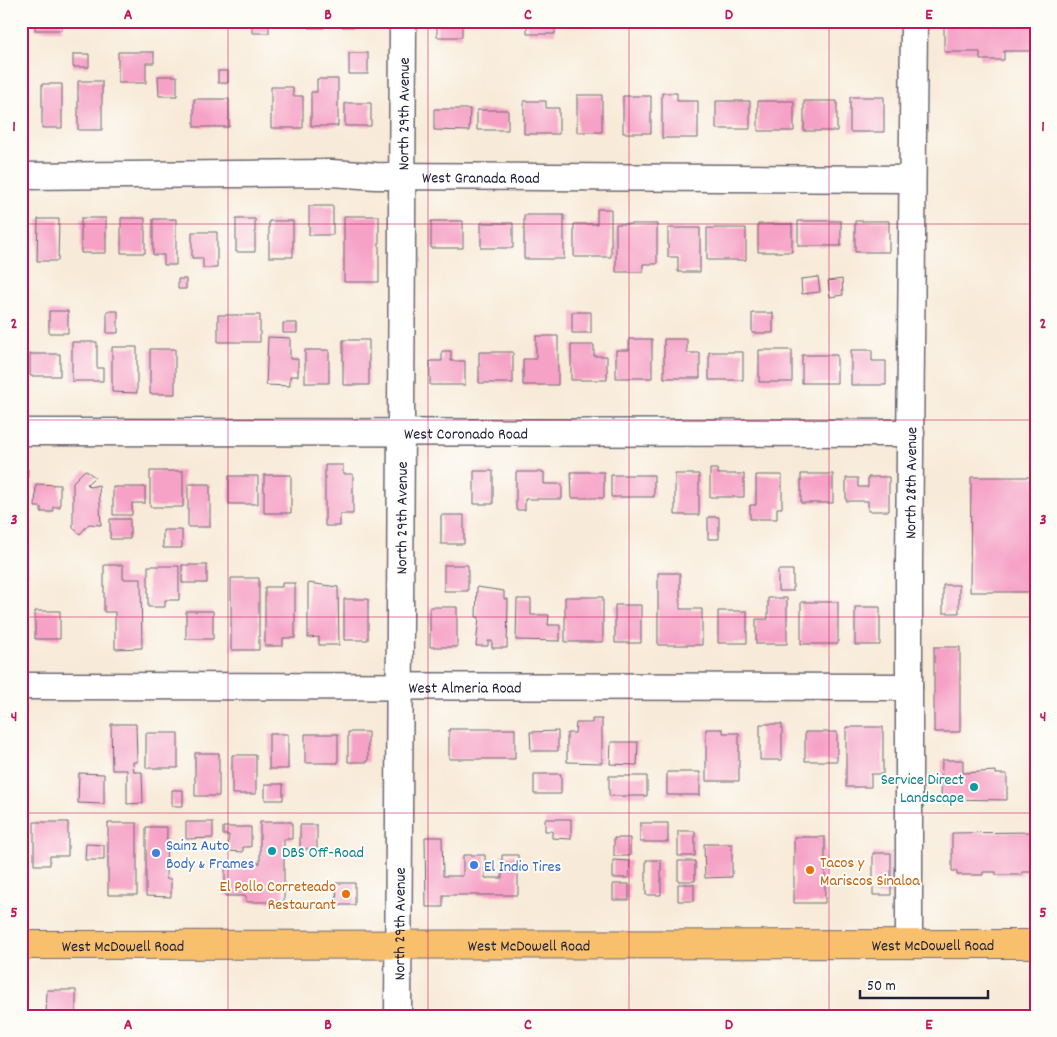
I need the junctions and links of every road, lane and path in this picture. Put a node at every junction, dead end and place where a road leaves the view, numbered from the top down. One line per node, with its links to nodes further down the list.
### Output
1 (403, 21): 4 (street, North 29th Avenue)
2 (914, 21): 5 (street, North 28th Avenue)
3 (21, 176): 4 (street, West Granada Road)
4 (403, 176): 5 (street, West Granada Road); 7 (street, North 29th Avenue)
5 (912, 179): 8 (street, North 28th Avenue)
6 (21, 432): 7 (street, West Coronado Road)
7 (402, 432): 8 (street, West Coronado Road); 10 (street, North 29th Avenue)
8 (910, 433): 11 (street, North 28th Avenue)
9 (21, 686): 10 (street, West Almeria Road)
10 (401, 686): 11 (street, West Almeria Road); 12 (street, North 29th Avenue)
11 (909, 687): 13 (street, North 28th Avenue)
12 (399, 944): 13 (main road, West McDowell Road); 15 (main road, West McDowell Road); 16 (street, North 29th Avenue)
13 (909, 944): 14 (main road, West McDowell Road)
14 (1036, 944)
15 (21, 945)
16 (398, 1016)

